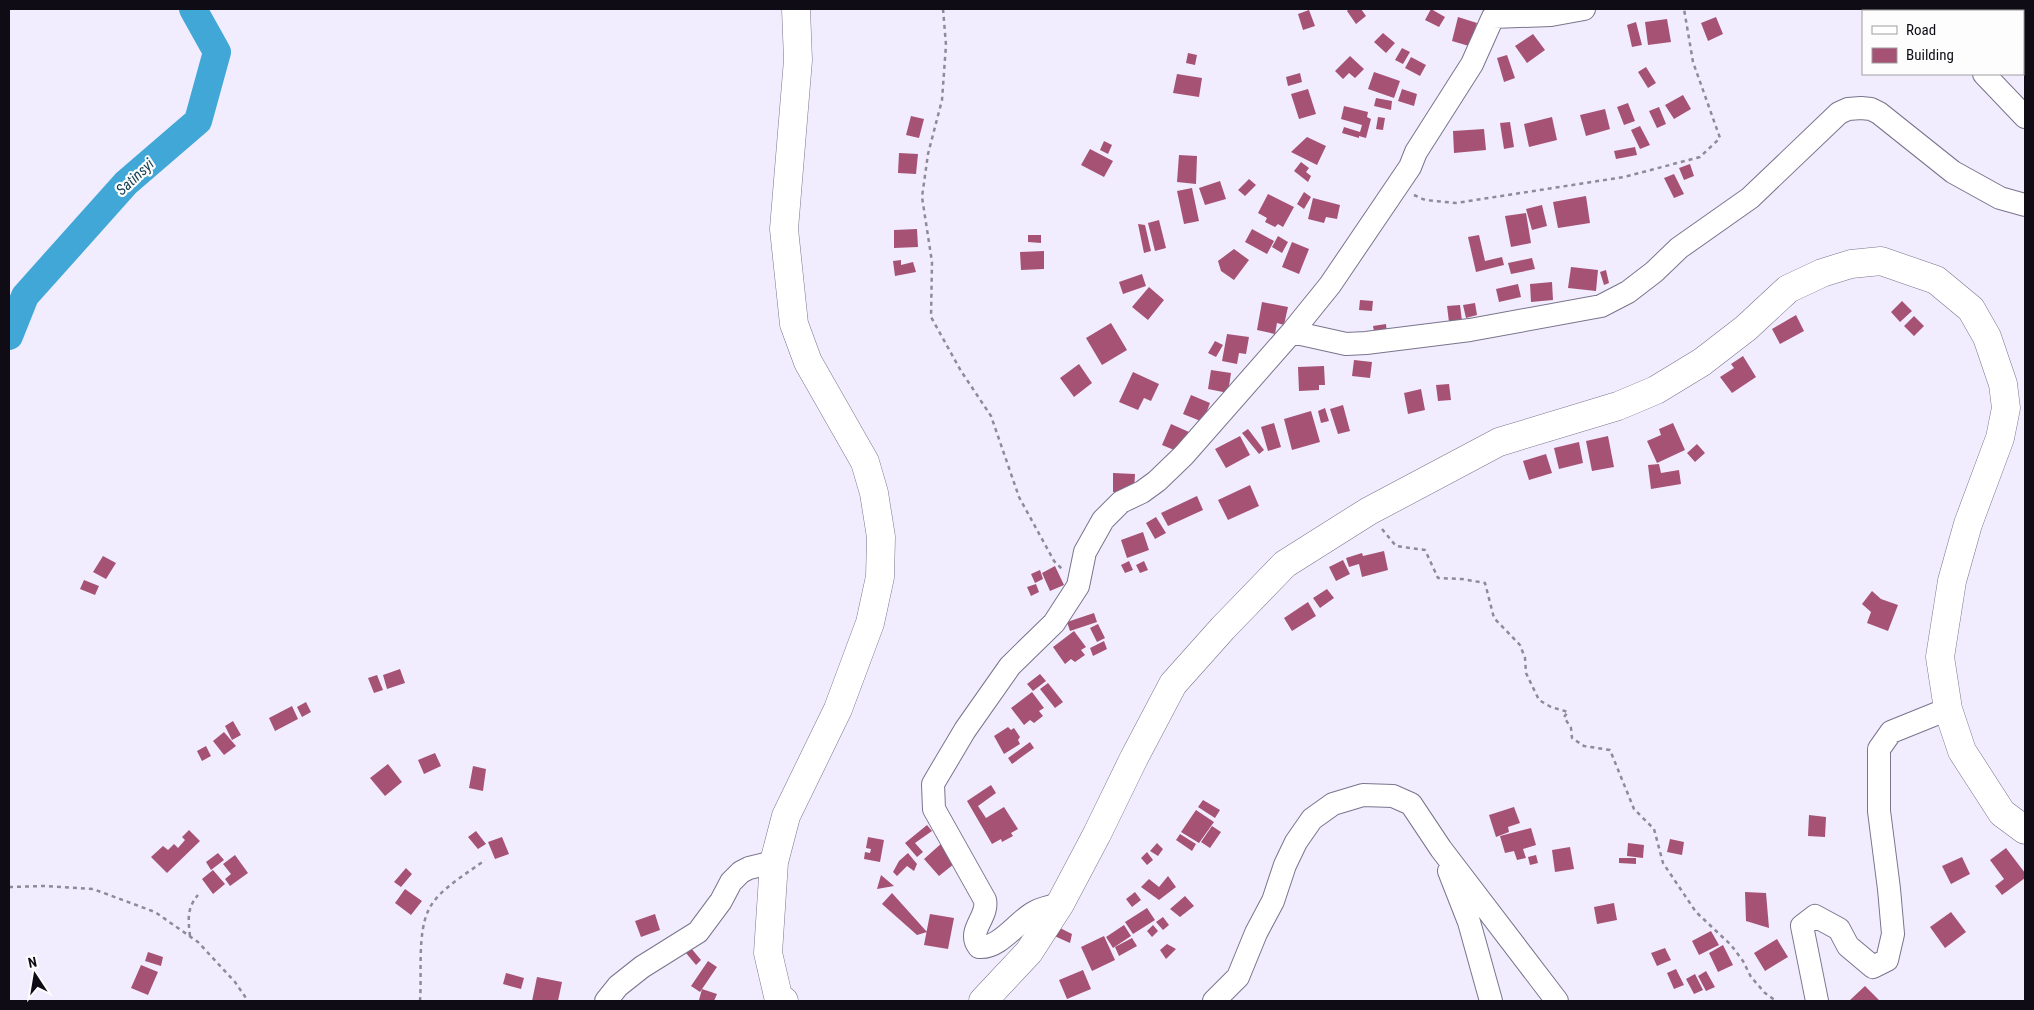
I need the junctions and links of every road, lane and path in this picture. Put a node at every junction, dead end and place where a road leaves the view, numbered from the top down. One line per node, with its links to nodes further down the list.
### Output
1 (796, 9): 17 (main road)
2 (943, 9): 12 (path)
3 (1584, 9): 5 (street)
4 (1684, 9): 8 (path)
5 (1496, 13): 8 (street)
6 (1985, 75): 7 (street)
7 (2025, 117)
8 (1397, 187): 10 (street)
9 (2025, 204): 10 (street)
10 (1292, 332): 12 (street)
11 (1369, 511): 13 (main road); 20 (main road); 30 (path)
12 (1078, 586): 20 (street)
13 (1948, 709): 14 (main road); 31 (street)
14 (2025, 830)
15 (1441, 849): 27 (street); 28 (street); 29 (street)
16 (485, 860): 23 (path)
17 (774, 862): 24 (street); 25 (main road)
18 (9, 888): 21 (path)
19 (198, 895): 21 (path)
20 (1060, 904): 26 (main road)
21 (190, 936): 22 (path)
22 (248, 1001)
23 (420, 1001)
24 (606, 1001)
25 (784, 1001)
26 (983, 1001)
27 (1214, 1001)
28 (1491, 1001)
29 (1557, 1001)
30 (1776, 1001)
31 (1817, 1001)

